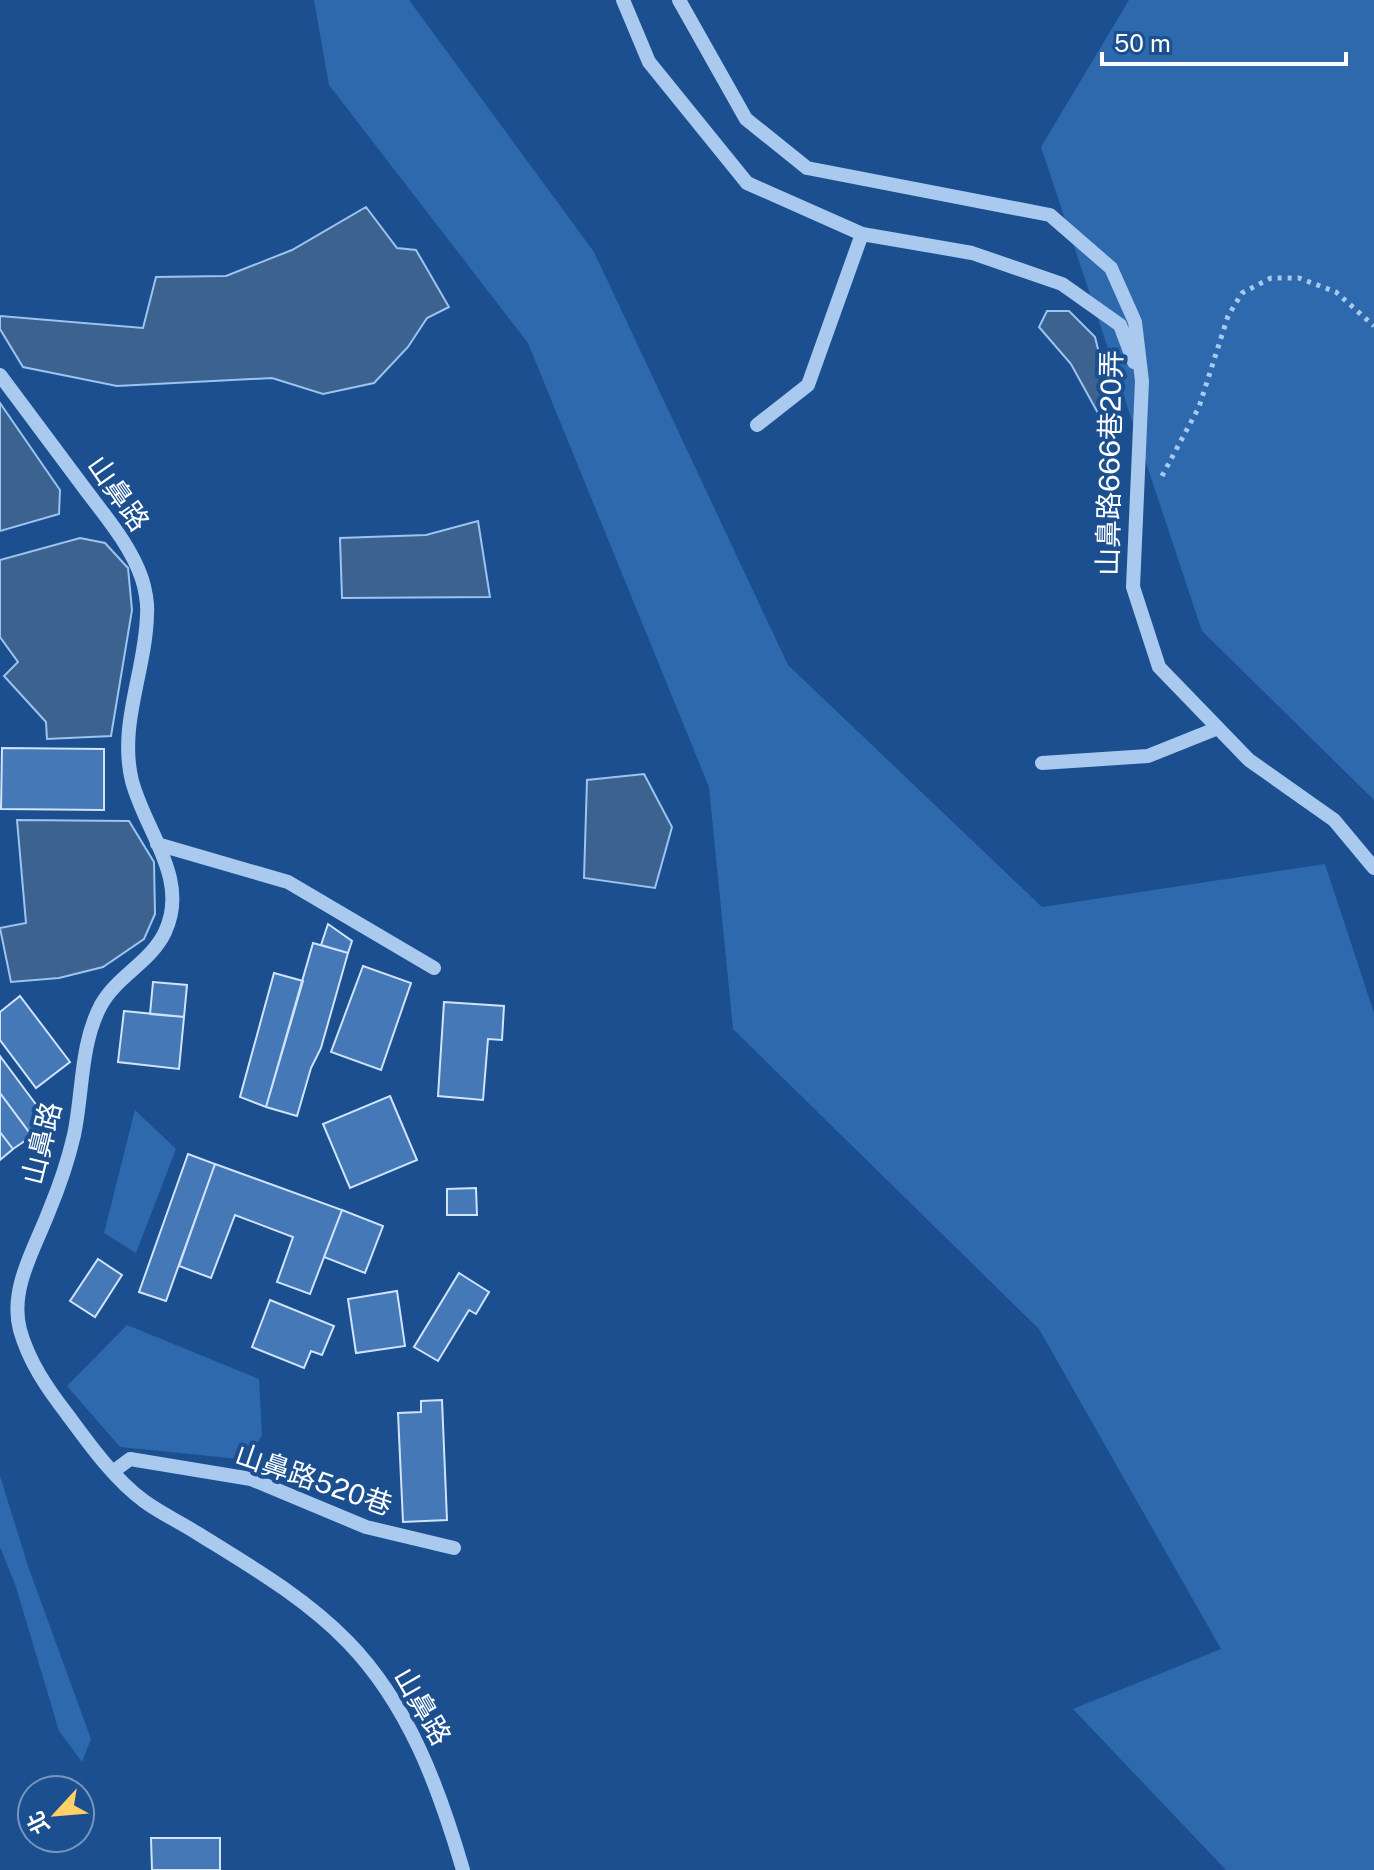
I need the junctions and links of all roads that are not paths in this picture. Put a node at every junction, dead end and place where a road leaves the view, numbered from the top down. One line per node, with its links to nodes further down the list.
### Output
1 (623, 0): 3 (street)
2 (679, 0): 5 (street, 山鼻路666巷20弄)
3 (862, 234): 5 (street); 6 (street)
4 (0, 375): 9 (street, 山鼻路)
5 (1142, 381): 7 (street, 山鼻路666巷20弄)
6 (757, 425)
7 (1218, 728): 8 (street); 10 (street, 山鼻路666巷20弄)
8 (1042, 763)
9 (157, 844): 11 (street); 12 (street, 山鼻路)
10 (1374, 868)
11 (434, 968)
12 (114, 1471): 13 (street, 山鼻路520巷); 14 (street, 山鼻路)
13 (454, 1548)
14 (463, 1870)

